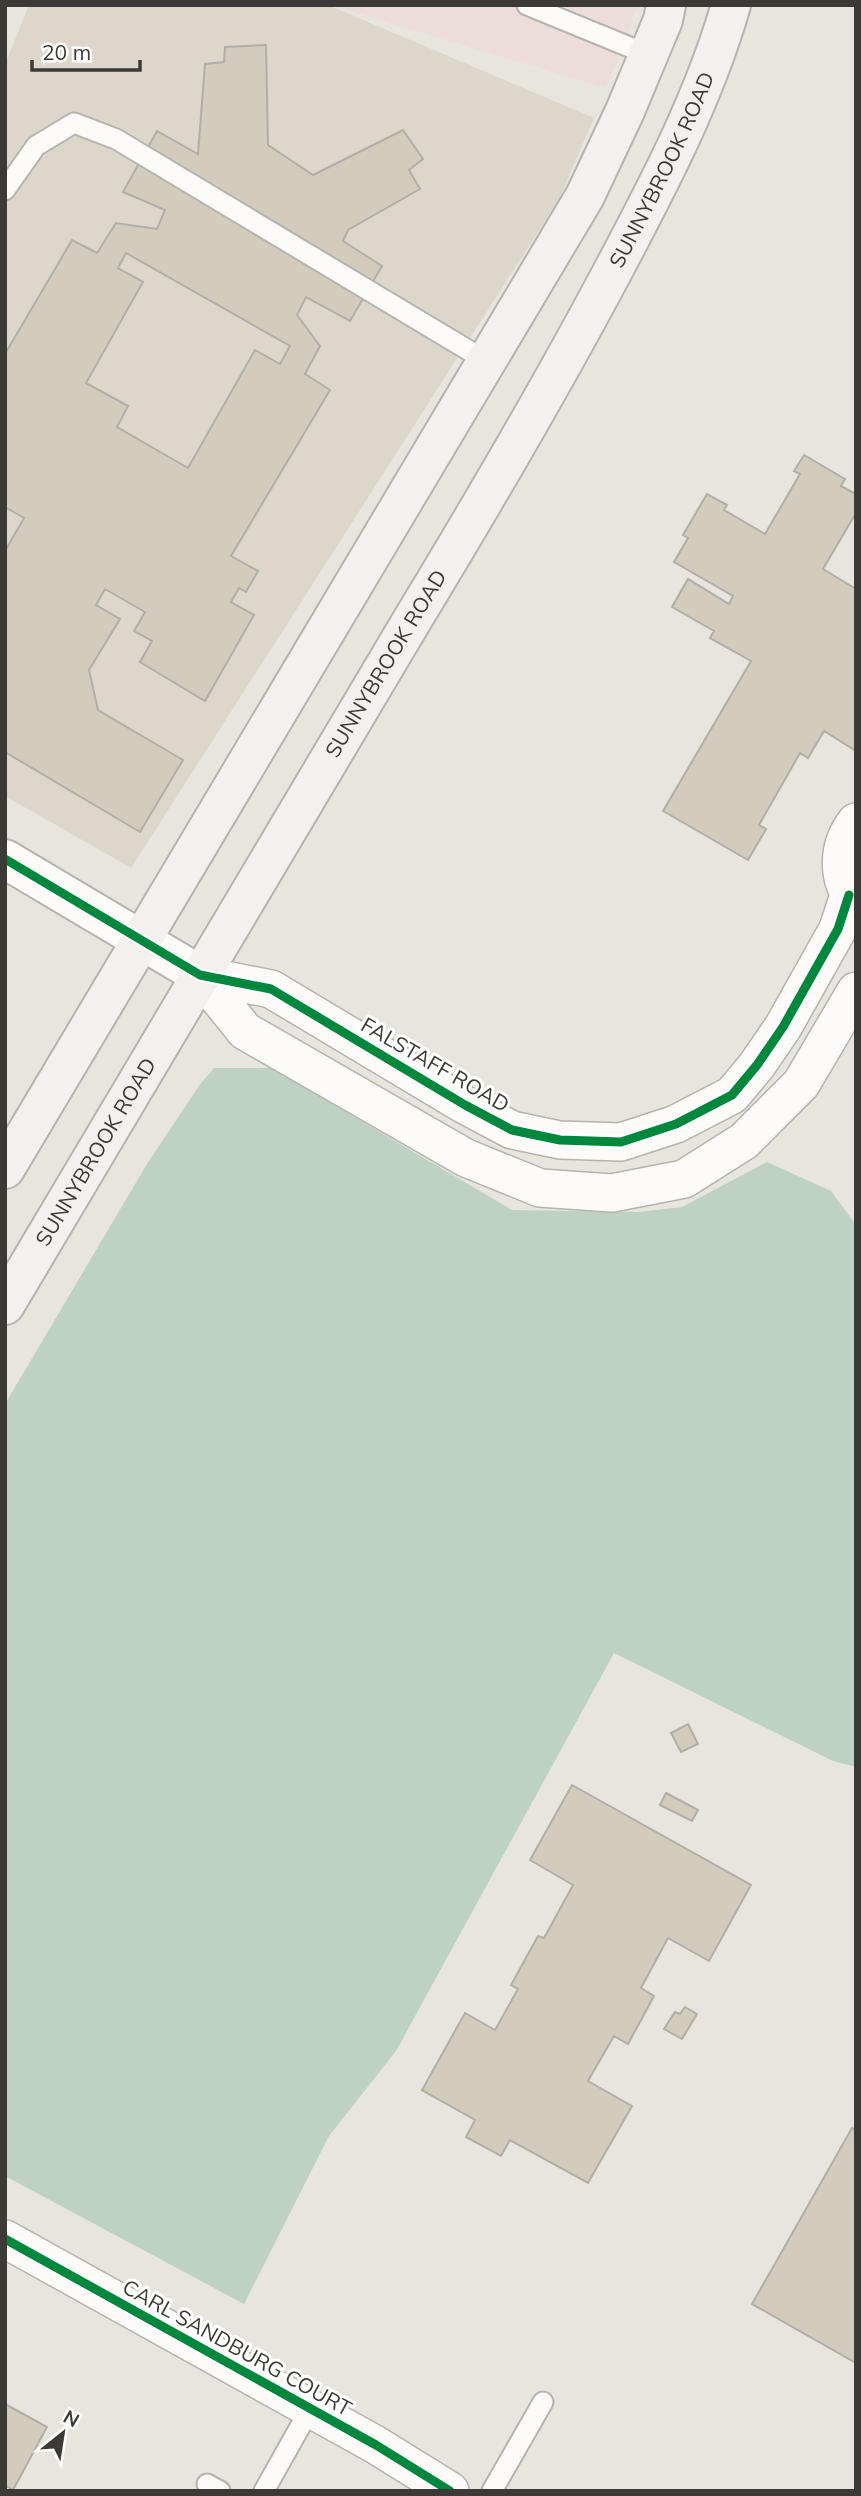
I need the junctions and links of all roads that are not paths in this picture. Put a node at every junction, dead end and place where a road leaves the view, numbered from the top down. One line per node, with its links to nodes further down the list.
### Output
1 (527, 5): 4 (lane)
2 (666, 5): 4 (main road)
3 (731, 5): 11 (main road, SUNNYBROOK ROAD)
4 (649, 54): 6 (main road)
5 (5, 190): 6 (lane)
6 (488, 362): 10 (main road)
7 (856, 822): 9 (street, FALSTAFF ROAD)
8 (5, 859): 10 (street, FALSTAFF ROAD)
9 (853, 899): 11 (street, FALSTAFF ROAD)
10 (143, 940): 11 (street, FALSTAFF ROAD); 13 (main road)
11 (200, 975): 12 (street, FALSTAFF ROAD); 14 (main road, SUNNYBROOK ROAD)
12 (856, 991)
13 (5, 1169)
14 (5, 1305)
15 (5, 2239): 17 (street, CARL SANDBURG COURT)
16 (542, 2402): 20 (lane)
17 (310, 2409): 18 (lane); 19 (street, CARL SANDBURG COURT)
18 (264, 2491)
19 (450, 2491)
20 (492, 2491)

